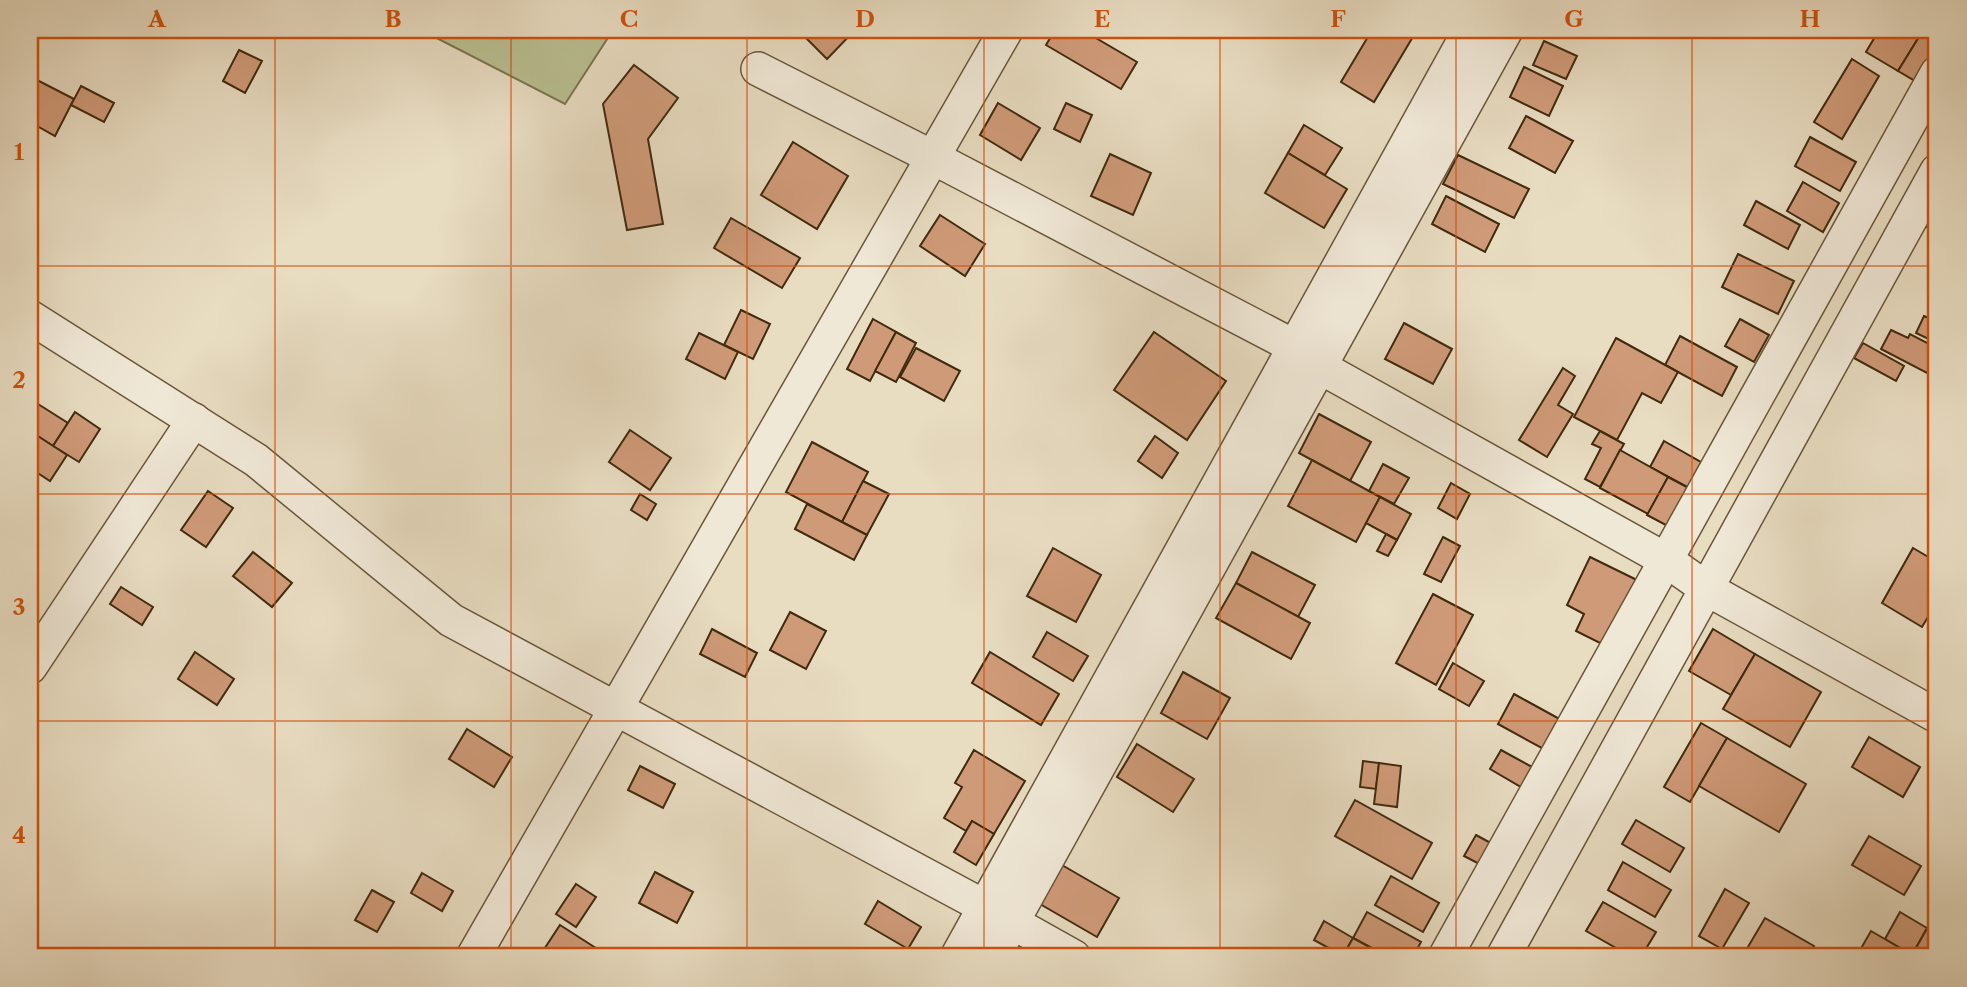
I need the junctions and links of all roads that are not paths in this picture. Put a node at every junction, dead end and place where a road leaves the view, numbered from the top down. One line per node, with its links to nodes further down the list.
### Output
1 (1006, 30): 6 (street)
2 (1470, 30): 9 (street)
3 (1506, 30): 9 (street)
4 (758, 69): 6 (street)
5 (1937, 73): 11 (street)
6 (932, 157): 9 (street); 14 (street)
7 (1937, 172): 12 (street)
8 (30, 317): 10 (street)
9 (1307, 357): 11 (street); 16 (street)
10 (194, 421): 13 (street); 14 (street)
11 (1666, 560): 12 (street); 21 (street)
12 (1707, 589): 15 (street); 22 (street)
13 (30, 667)
14 (615, 708): 16 (street); 17 (street)
15 (1937, 716)
16 (998, 915): 18 (street); 19 (street); 20 (street)
17 (473, 957)
18 (957, 957)
19 (993, 957)
20 (1074, 957)
21 (1445, 957)
22 (1503, 957)

